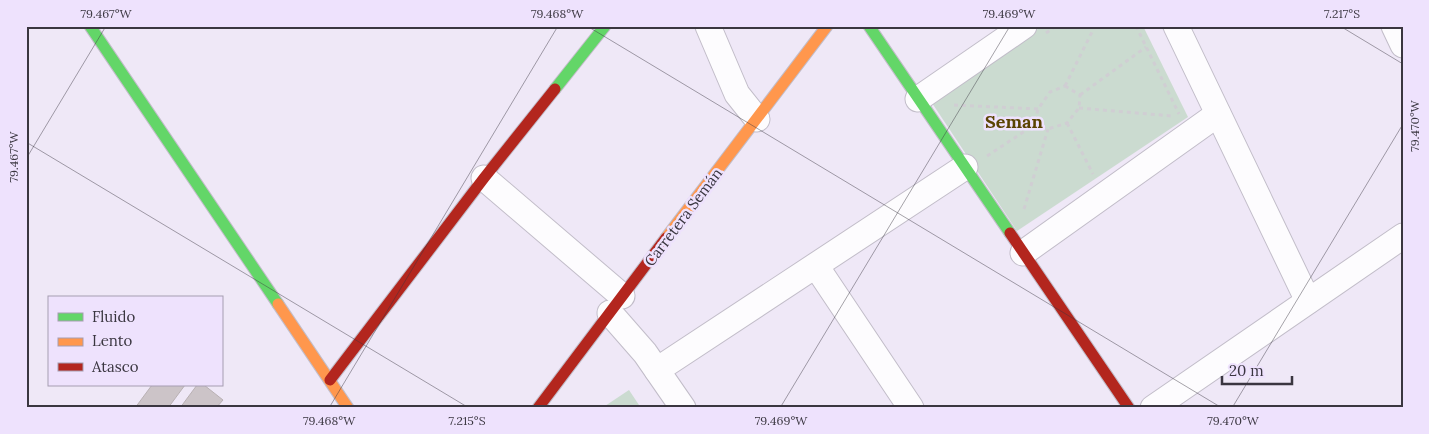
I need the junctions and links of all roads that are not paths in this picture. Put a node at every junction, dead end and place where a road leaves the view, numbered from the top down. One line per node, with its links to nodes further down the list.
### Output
1 (90, 26): 21 (street)
2 (605, 26): 14 (street)
3 (708, 26): 12 (street)
4 (827, 26): 12 (street, Carretera Semán)
5 (869, 26): 10 (street)
6 (1024, 26): 10 (street)
7 (1176, 26): 11 (street)
8 (1394, 26): 9 (street)
9 (1403, 45)
10 (918, 99): 13 (street)
11 (1218, 114): 16 (street); 18 (street)
12 (757, 119): 19 (street, Carretera Semán)
13 (975, 162): 16 (street); 17 (street)
14 (484, 178): 19 (street); 21 (street)
15 (1403, 236): 18 (street)
16 (1023, 252): 26 (street)
17 (816, 266): 20 (street); 25 (street)
18 (1308, 301): 27 (street)
19 (616, 304): 20 (street); 23 (street, Carretera Semán)
20 (657, 370): 24 (street)
21 (330, 380): 22 (street)
22 (348, 408)
23 (538, 408)
24 (683, 408)
25 (911, 408)
26 (1129, 408)
27 (1153, 408)

